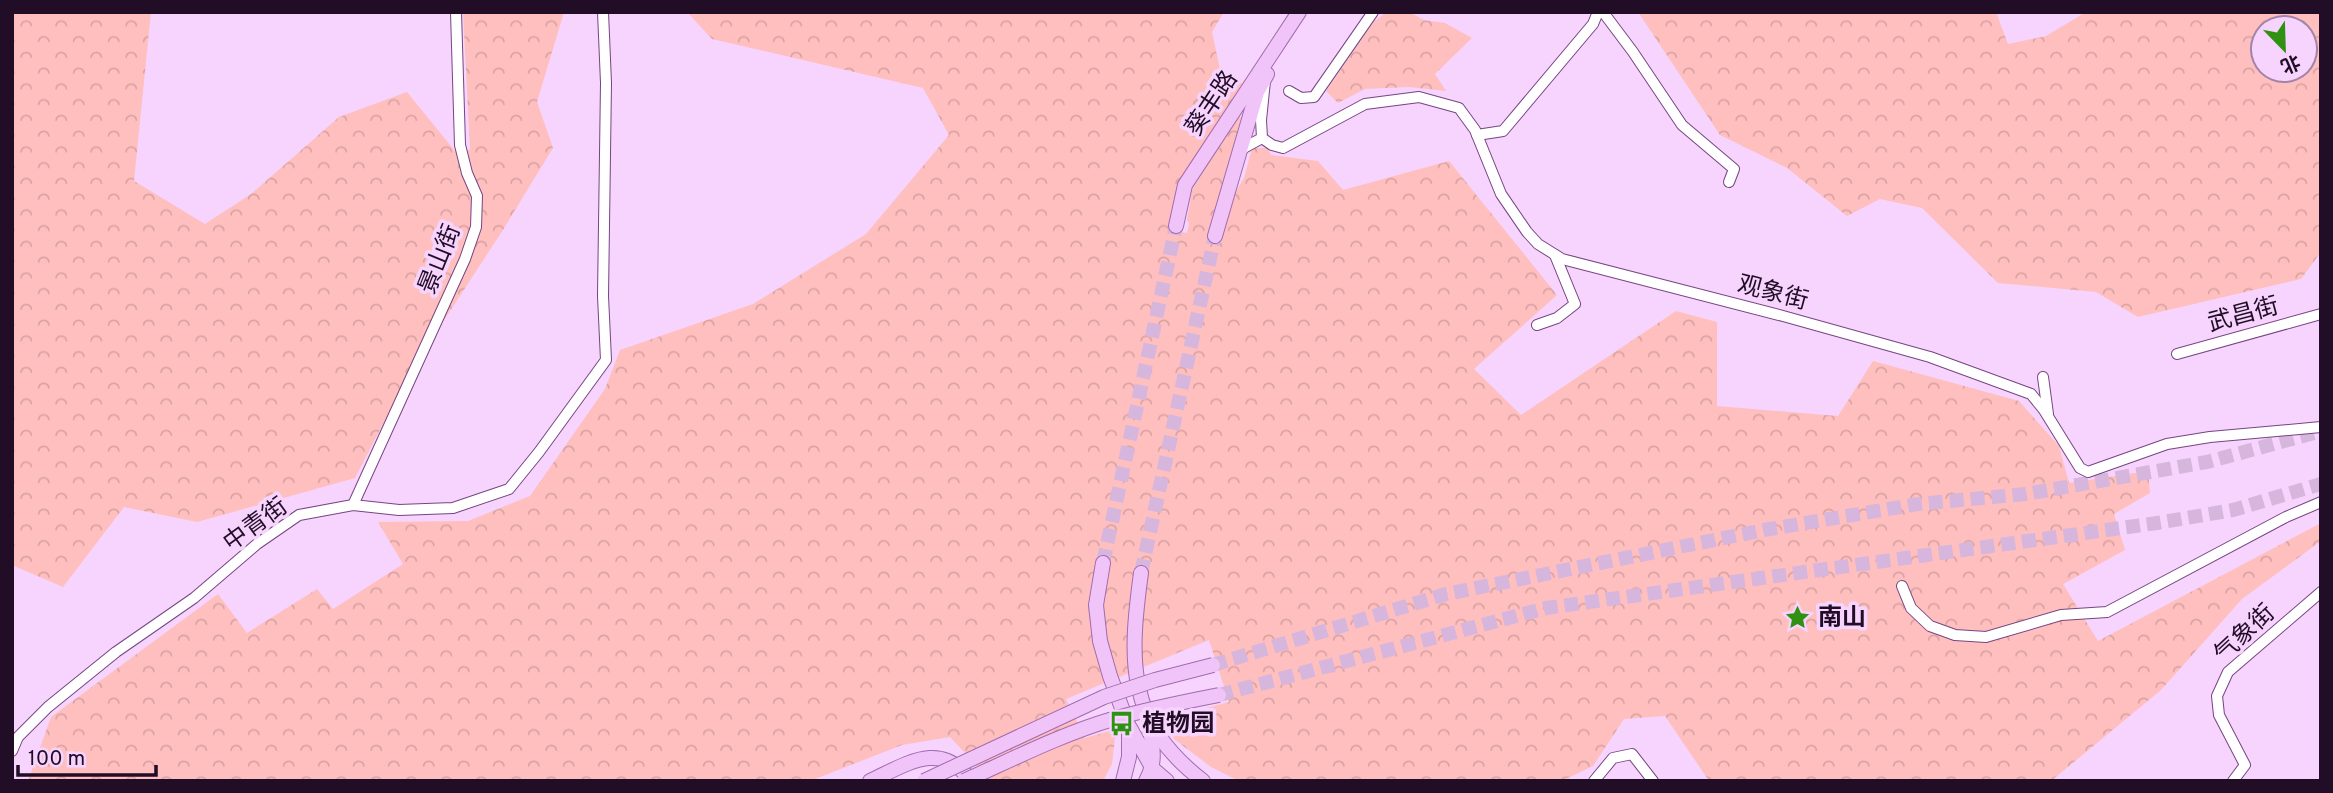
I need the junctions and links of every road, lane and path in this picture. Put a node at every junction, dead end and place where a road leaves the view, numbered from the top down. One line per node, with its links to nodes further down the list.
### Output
1 (456, 12): 23 (street, 景山街)
2 (603, 12): 23 (street, 中青街)
3 (1299, 12): 13 (main road, 葵丰路)
4 (1310, 12): 7 (main road, 葵丰路)
5 (1373, 12): 8 (street)
6 (1600, 12): 9 (street); 12 (street)
7 (1265, 78): 10 (street); 11 (main road, 葵丰路)
8 (1289, 91)
9 (1477, 135): 10 (street, 观象街); 15 (street, 观象街)
10 (1262, 138): 11 (street)
11 (1240, 150): 14 (main road, 葵丰路)
12 (1729, 182)
13 (1176, 226)
14 (1215, 236)
15 (1555, 254): 17 (street); 20 (street, 观象街)
16 (2321, 314): 18 (street, 武昌街)
17 (1537, 325)
18 (2177, 354)
19 (2043, 377): 20 (street)
20 (2048, 416): 21 (street, 观象街)
21 (2321, 427)
22 (2321, 502): 26 (street)
23 (353, 505): 33 (street, 中青街)
24 (1103, 563): 31 (main road)
25 (1141, 573): 30 (main road)
26 (1902, 586)
27 (2321, 592): 45 (street, 气象街)
28 (1213, 666): 37 (main road, bridge)
29 (1219, 695): 39 (main road, bridge)
30 (1149, 722): 32 (main road); 42 (main road)
31 (1129, 727): 32 (main road); 41 (main road)
32 (1145, 741): 35 (main road)
33 (12, 751)
34 (912, 762): 36 (main road); 38 (main road); 40 (main road)
35 (1155, 778): 42 (main road)
36 (870, 781)
37 (924, 781)
38 (943, 781)
39 (964, 781)
40 (971, 781)
41 (1123, 781)
42 (1202, 781)
43 (1594, 781): 44 (street)
44 (1653, 781)
45 (2233, 781)

